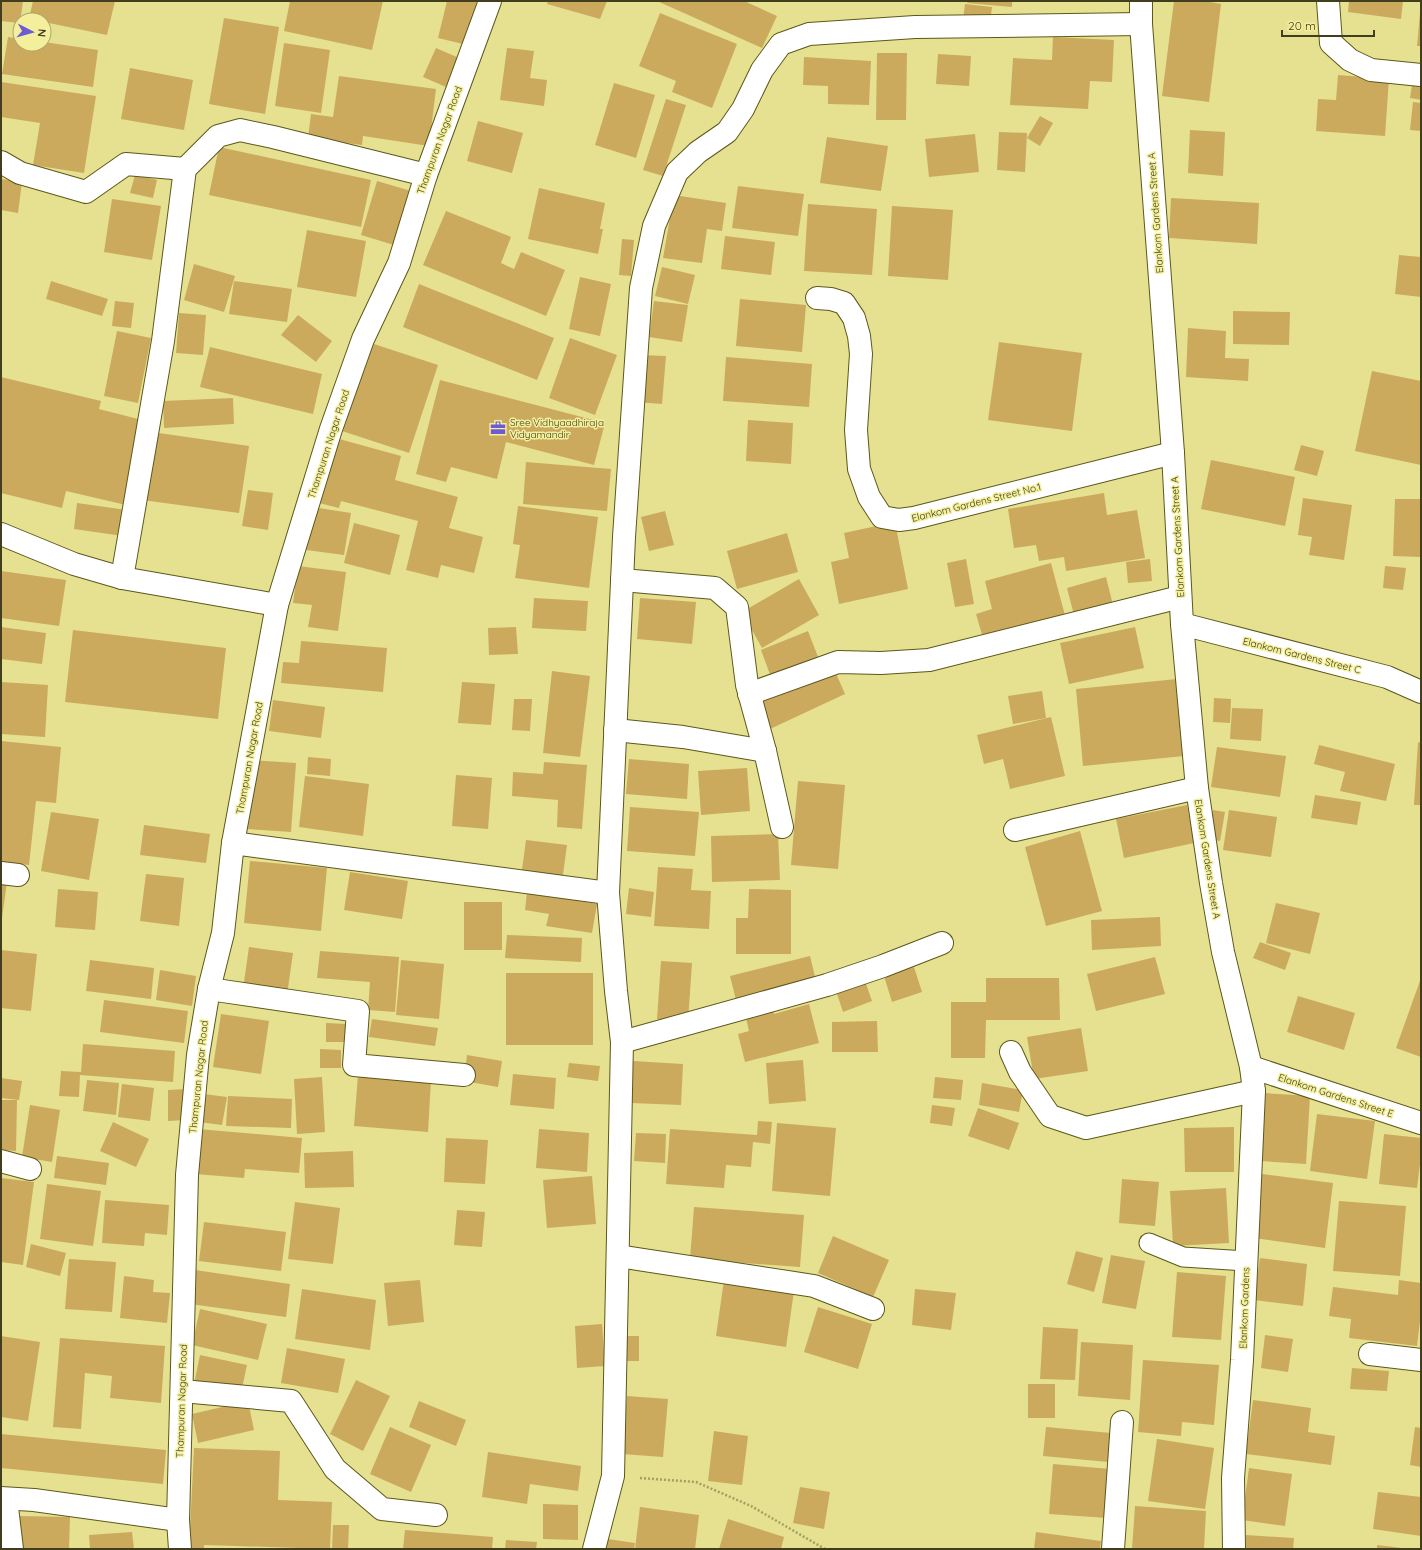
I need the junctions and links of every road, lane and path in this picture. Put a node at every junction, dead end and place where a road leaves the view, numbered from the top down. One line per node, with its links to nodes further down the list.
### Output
1 (490, 1): 8 (street, Thampuran Nagar Road)
2 (1141, 1): 4 (street, Elankom Gardens Street A)
3 (1328, 1): 5 (street)
4 (1141, 24): 10 (street, Elankom Gardens Street A); 13 (street)
5 (1421, 75)
6 (1, 162): 7 (street)
7 (185, 169): 8 (street); 12 (street)
8 (426, 175): 15 (street, Thampuran Nagar Road)
9 (817, 298): 10 (street, Elankom Gardens Street No.1)
10 (1173, 453): 14 (street, Elankom Gardens Street A)
11 (1, 534): 12 (street)
12 (122, 578): 15 (street)
13 (622, 580): 18 (street); 19 (street)
14 (1180, 597): 16 (street, Elankom Gardens Street A); 18 (street)
15 (277, 605): 24 (street, Thampuran Nagar Road)
16 (1182, 624): 17 (street, Elankom Gardens Street C); 21 (street, Elankom Gardens Street A)
17 (1421, 692)
18 (749, 694): 20 (street)
19 (615, 730): 20 (street); 25 (street)
20 (765, 751): 22 (street)
21 (1197, 788): 23 (street); 30 (street, Elankom Gardens Street A)
22 (782, 827)
23 (1015, 830)
24 (233, 843): 25 (street); 27 (street, Thampuran Nagar Road)
25 (608, 894): 28 (street)
26 (942, 943): 28 (street)
27 (209, 989): 31 (street); 42 (street, Thampuran Nagar Road)
28 (622, 1042): 37 (street)
29 (1011, 1052): 32 (street)
30 (1251, 1067): 32 (street, Elankom Gardens); 33 (street, Elankom Gardens Street E)
31 (464, 1075)
32 (1254, 1091): 38 (street, Elankom Gardens)
33 (1421, 1122)
34 (1, 1162): 35 (street)
35 (30, 1169)
36 (1149, 1244): 38 (lane)
37 (618, 1256): 39 (street); 44 (street)
38 (1246, 1261): 53 (street, Elankom Gardens)
39 (874, 1309)
40 (1370, 1354): 41 (street)
41 (1421, 1360)
42 (182, 1391): 46 (street); 47 (street, Thampuran Nagar Road)
43 (1122, 1422): 52 (street)
44 (613, 1476): 50 (street); 51 (path)
45 (3, 1498): 47 (street); 48 (street)
46 (436, 1515)
47 (178, 1520): 49 (street, Thampuran Nagar Road)
48 (12, 1549)
49 (180, 1549)
50 (594, 1549)
51 (825, 1549)
52 (1113, 1549)
53 (1234, 1549)

